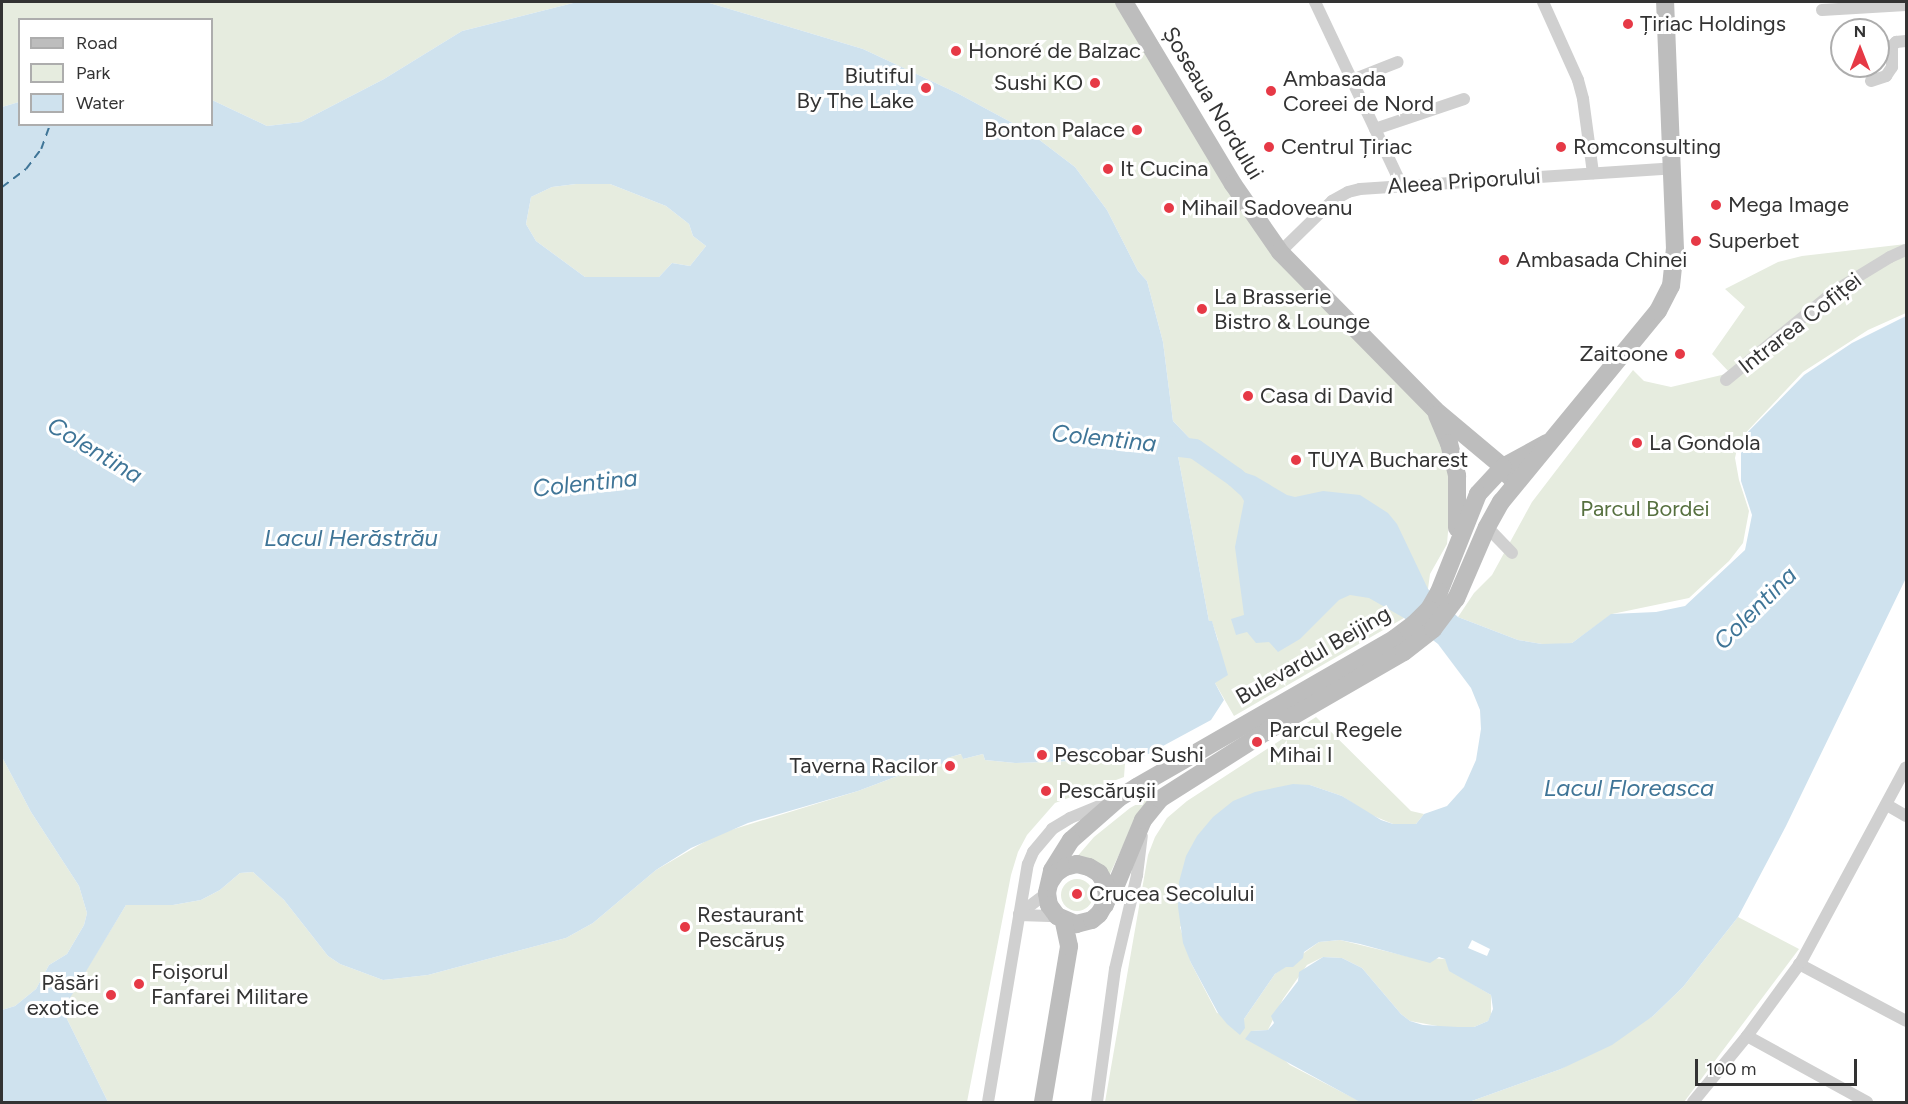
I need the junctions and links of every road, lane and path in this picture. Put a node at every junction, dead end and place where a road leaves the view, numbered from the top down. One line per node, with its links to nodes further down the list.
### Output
1 (1124, 2): 17 (main road, Șoseaua Nordului)
2 (1315, 2): 9 (street)
3 (1543, 2): 14 (street)
4 (1665, 2): 13 (main road)
5 (1906, 6): 6 (street)
6 (1822, 10)
7 (1906, 42): 10 (street)
8 (1398, 62): 9 (street)
9 (1352, 80): 12 (street)
10 (1871, 81)
11 (1464, 99): 12 (street)
12 (1375, 129): 15 (street)
13 (1673, 168): 14 (street, Aleea Priporului); 20 (main road)
14 (1593, 173): 15 (street, Aleea Priporului)
15 (1401, 184): 17 (street, Aleea Priporului)
16 (1906, 250): 18 (street, Intrarea Cofiței)
17 (1280, 252): 19 (main road, Șoseaua Nordului)
18 (1726, 380)
19 (1435, 410): 21 (main road, Șoseaua Nordului); 25 (main road, Șoseaua Nordului)
20 (1547, 443): 21 (main road, Bulevardul Beijing); 22 (main road, Bulevardul Beijing)
21 (1503, 467): 22 (main road, Șoseaua Nordului); 25 (main road, Bulevardul Beijing)
22 (1514, 484): 23 (main road, Bulevardul Beijing)
23 (1487, 527): 24 (street); 26 (main road, Bulevardul Beijing)
24 (1512, 553)
25 (1454, 556): 26 (main road, Bulevardul Beijing)
26 (1399, 645): 28 (main road, Bulevardul Beijing); 31 (main road, Bulevardul Beijing)
27 (1906, 767): 29 (street)
28 (1119, 798): 32 (main road, Bulevardul Beijing); 34 (street)
29 (1887, 805): 30 (street); 38 (street)
30 (1906, 816)
31 (1143, 820): 33 (main road, Bulevardul Beijing); 43 (street)
32 (1048, 888): 33 (main road); 34 (street); 35 (main road, Bulevardul Beijing)
33 (1104, 907): 36 (main road, Bulevardul Beijing)
34 (1019, 915): 35 (street); 41 (street)
35 (1060, 919): 36 (main road); 37 (main road, Bulevardul Beijing)
36 (1083, 924): 37 (main road, Bulevardul Beijing)
37 (1069, 946): 42 (main road, Bulevardul Beijing)
38 (1799, 964): 39 (street); 40 (street)
39 (1906, 1021)
40 (1747, 1036): 44 (street); 45 (street)
41 (988, 1102)
42 (1043, 1102)
43 (1097, 1102)
44 (1693, 1102)
45 (1867, 1102)

